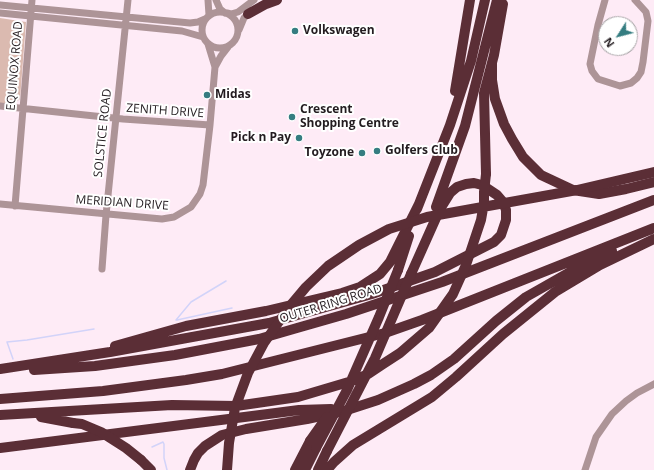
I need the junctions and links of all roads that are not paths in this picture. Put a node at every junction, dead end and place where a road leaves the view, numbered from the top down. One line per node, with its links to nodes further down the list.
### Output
1 (32, 0): 15 (street, EQUINOX ROAD)
2 (128, 0): 19 (street, SOLSTICE ROAD)
3 (208, 0): 20 (street)
4 (216, 0): 17 (street)
5 (254, 0): 17 (street)
6 (263, 0): 18 (street)
7 (277, 0): 18 (highway)
8 (470, 0): 32 (highway)
9 (485, 0): 32 (highway)
10 (497, 0): 44 (highway)
11 (504, 0): 26 (highway)
12 (605, 0): 13 (street)
13 (635, 0)
14 (0, 5): 15 (street)
15 (31, 12): 16 (street); 19 (street); 21 (street); 29 (street, EQUINOX ROAD)
16 (0, 13)
17 (226, 13): 20 (street); 22 (street)
18 (248, 14): 22 (street)
19 (127, 17): 20 (street); 21 (street, SOLSTICE ROAD)
20 (207, 17): 23 (street)
21 (126, 25): 23 (street); 30 (street, SOLSTICE ROAD)
22 (238, 33): 25 (street)
23 (203, 37): 24 (street)
24 (208, 44): 25 (street); 27 (street, MERIDIAN DRIVE)
25 (230, 45): 27 (street, MERIDIAN DRIVE)
26 (492, 63): 34 (highway, bridge); 51 (highway, bridge)
27 (215, 67): 31 (street, MERIDIAN DRIVE)
28 (0, 106): 29 (street, ZENITH DRIVE)
29 (23, 108): 30 (street, ZENITH DRIVE); 38 (street, EQUINOX ROAD)
30 (116, 118): 31 (street, ZENITH DRIVE); 39 (street, SOLSTICE ROAD)
31 (210, 125): 39 (street, MERIDIAN DRIVE)
32 (450, 125): 37 (highway)
33 (654, 172): 57 (highway, bridge)
34 (654, 182)
35 (654, 200): 47 (highway, OUTER RING ROAD)
36 (0, 204): 38 (street, MERIDIAN DRIVE)
37 (419, 204): 45 (highway); 53 (highway, bridge)
38 (15, 206): 39 (street, MERIDIAN DRIVE)
39 (106, 215): 43 (street, SOLSTICE ROAD)
40 (654, 228): 49 (highway)
41 (654, 233): 50 (highway)
42 (654, 239): 61 (highway)
43 (102, 269)
44 (411, 274): 45 (highway); 60 (highway, bridge)
45 (70, 358): 46 (highway)
46 (0, 369)
47 (0, 373)
48 (654, 384): 62 (street)
49 (0, 399)
50 (344, 411): 54 (highway); 56 (highway)
51 (15, 414): 52 (highway); 55 (highway, bridge)
52 (0, 415)
53 (313, 444): 58 (highway); 59 (highway)
54 (0, 448)
55 (151, 470)
56 (190, 470)
57 (227, 470)
58 (295, 470)
59 (305, 470)
60 (318, 470)
61 (327, 470)
62 (585, 470)

